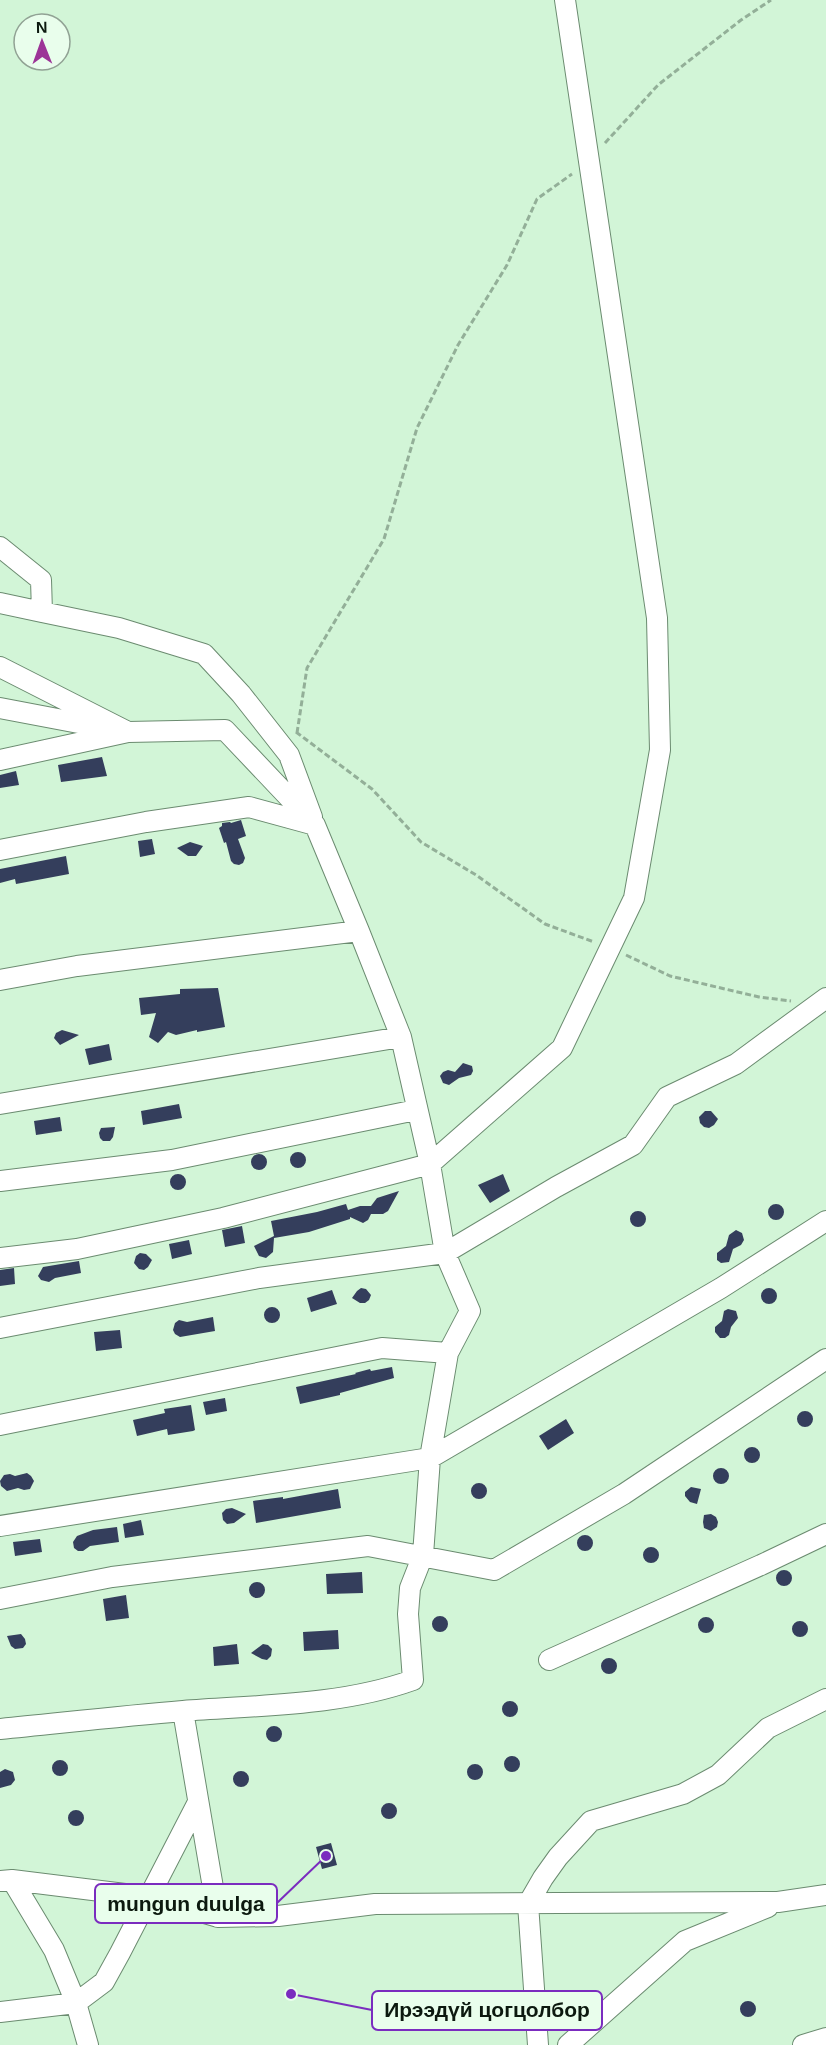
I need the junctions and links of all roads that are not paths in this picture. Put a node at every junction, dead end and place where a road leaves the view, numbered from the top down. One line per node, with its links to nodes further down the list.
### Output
1 (565, 0): 17 (street)
2 (0, 547): 4 (street)
3 (0, 603): 4 (street)
4 (42, 612): 9 (street)
5 (0, 667): 7 (street)
6 (0, 708): 7 (street)
7 (128, 732): 8 (street); 9 (street)
8 (0, 760)
9 (315, 825): 10 (street); 11 (street)
10 (0, 850)
11 (359, 931): 12 (street); 14 (street)
12 (0, 980)
13 (821, 1001): 20 (street)
14 (400, 1037): 15 (street); 16 (street)
15 (0, 1104)
16 (416, 1110): 17 (street); 18 (street)
17 (430, 1164): 20 (street); 21 (street)
18 (0, 1181)
19 (826, 1221): 26 (street)
20 (445, 1253): 22 (street); 23 (street)
21 (0, 1258)
22 (0, 1328)
23 (448, 1353): 25 (street); 26 (street)
24 (826, 1359): 29 (street)
25 (0, 1425)
26 (430, 1458): 27 (street); 29 (street)
27 (0, 1526)
28 (826, 1534): 31 (street)
29 (423, 1555): 30 (street); 33 (street)
30 (0, 1599)
31 (549, 1660)
32 (826, 1699): 40 (street)
33 (183, 1711): 34 (street); 35 (street)
34 (0, 1729)
35 (198, 1802): 38 (street); 41 (street)
36 (6, 1880): 38 (street); 42 (street)
37 (826, 1895): 39 (street)
38 (149, 1897): 41 (street); 42 (street)
39 (778, 1902): 40 (street); 47 (street)
40 (528, 1904): 41 (street); 46 (street)
41 (218, 1917)
42 (76, 2003): 43 (street); 45 (street)
43 (0, 2012)
44 (826, 2038): 48 (street)
45 (88, 2045)
46 (538, 2045)
47 (568, 2045)
48 (803, 2045)

